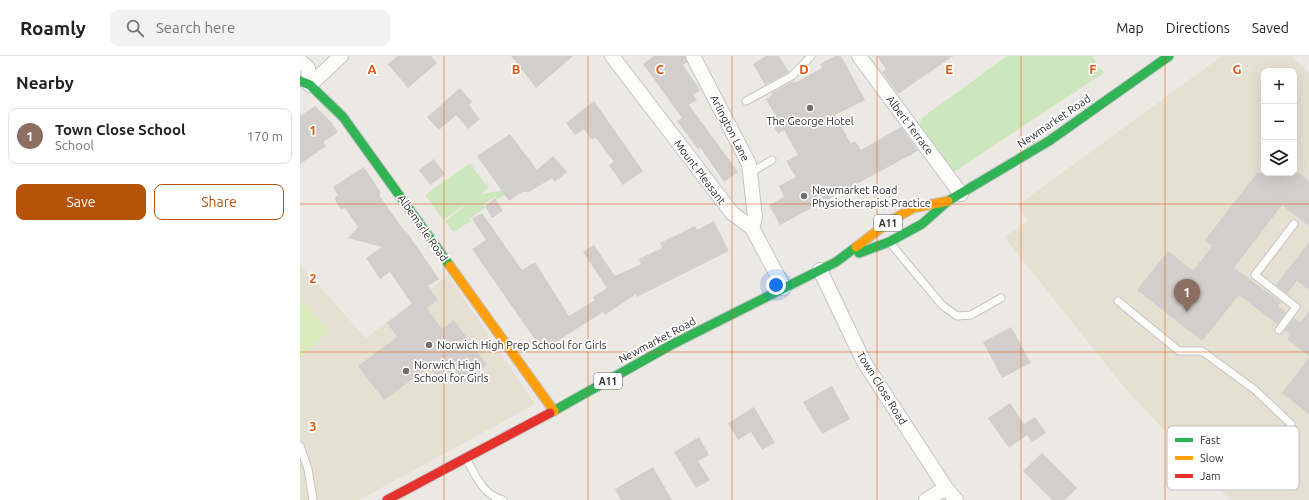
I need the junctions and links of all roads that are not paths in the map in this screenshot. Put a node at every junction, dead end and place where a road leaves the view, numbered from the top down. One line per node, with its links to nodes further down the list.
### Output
1 (341, 56): 8 (street)
2 (612, 56): 15 (street, Mount Pleasant)
3 (693, 56): 11 (street, Arlington Lane)
4 (811, 56): 9 (lane)
5 (1169, 56): 12 (main road, Newmarket Road / A11)
6 (862, 57): 12 (street, Albert Terrace)
7 (300, 61): 8 (street)
8 (303, 84): 23 (main road, Albemarle Road)
9 (746, 101)
10 (772, 160): 11 (lane)
11 (750, 173): 15 (street, Arlington Lane)
12 (961, 194): 13 (main road, Newmarket Road / A11)
13 (948, 201): 16 (main road, Newmarket Road / A11); 17 (main road, Newmarket Road / A11)
14 (1294, 224): 22 (lane)
15 (752, 228): 19 (street, Mount Pleasant)
16 (889, 242): 17 (main road, Newmarket Road / A11); 20 (lane)
17 (836, 262): 18 (main road, Newmarket Road / A11)
18 (820, 270): 19 (main road, Newmarket Road / A11); 27 (street, Town Close Road)
19 (784, 288): 23 (main road, Newmarket Road / A11)
20 (1001, 298)
21 (1118, 301): 24 (lane)
22 (1280, 330)
23 (554, 411): 26 (main road, Newmarket Road / A11)
24 (1291, 424)
25 (300, 446): 28 (lane)
26 (466, 458): 29 (main road, Newmarket Road / A11); 30 (lane)
27 (946, 488): 31 (street); 32 (street, Town Close Road)
28 (313, 500)
29 (387, 500)
30 (503, 500)
31 (926, 500)
32 (956, 500)

